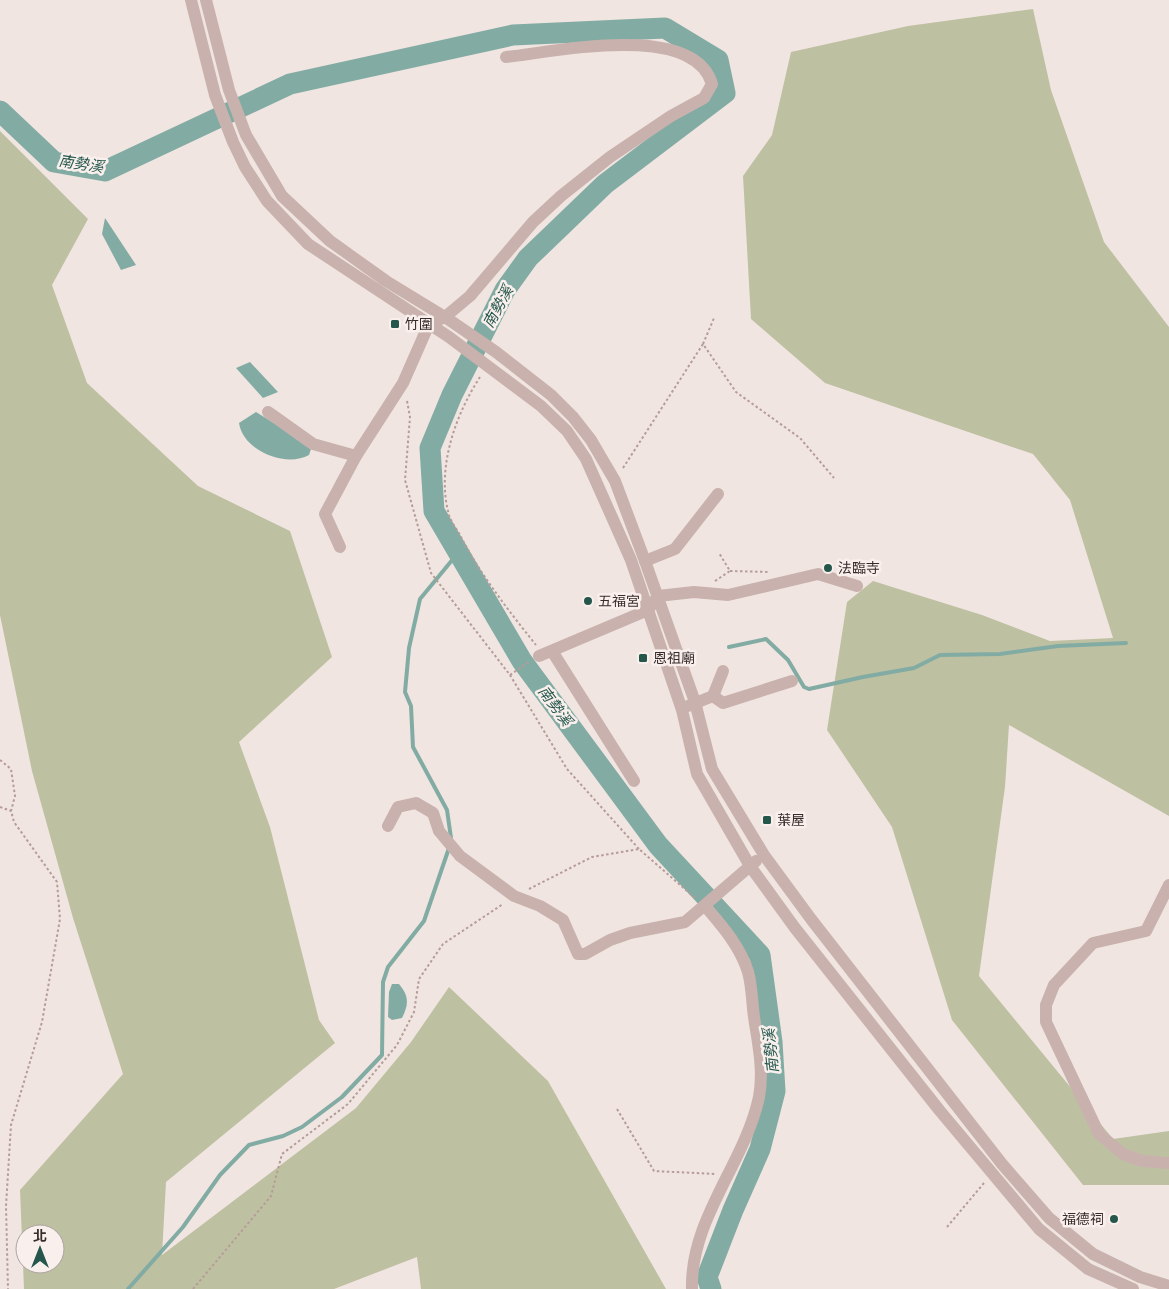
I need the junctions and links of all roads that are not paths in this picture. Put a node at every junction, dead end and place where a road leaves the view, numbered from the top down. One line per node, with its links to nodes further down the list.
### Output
1 (191, 0): 5 (street)
2 (206, 0): 4 (street)
3 (506, 57): 4 (street)
4 (445, 317): 5 (street); 8 (street)
5 (429, 324): 7 (street); 9 (street)
6 (268, 412): 7 (street)
7 (356, 456): 11 (street)
8 (615, 481): 9 (street); 12 (street)
9 (600, 489): 15 (street)
10 (718, 494): 12 (street)
11 (340, 547)
12 (646, 561): 14 (street)
13 (857, 586): 14 (street)
14 (658, 596): 15 (street); 19 (street)
15 (648, 610): 20 (street); 21 (street)
16 (723, 671): 18 (street)
17 (792, 681): 18 (street)
18 (713, 696): 19 (street)
19 (694, 702): 20 (street); 23 (street)
20 (682, 710): 24 (street)
21 (634, 781)
22 (388, 826): 26 (street)
23 (764, 855): 24 (street); 28 (street)
24 (746, 868): 26 (street); 29 (street)
25 (1169, 885): 27 (street)
26 (705, 905): 31 (street)
27 (1169, 1163)
28 (1002, 1164): 29 (street); 30 (street)
29 (991, 1174): 32 (street)
30 (1169, 1286)
31 (692, 1289)
32 (1133, 1289)

